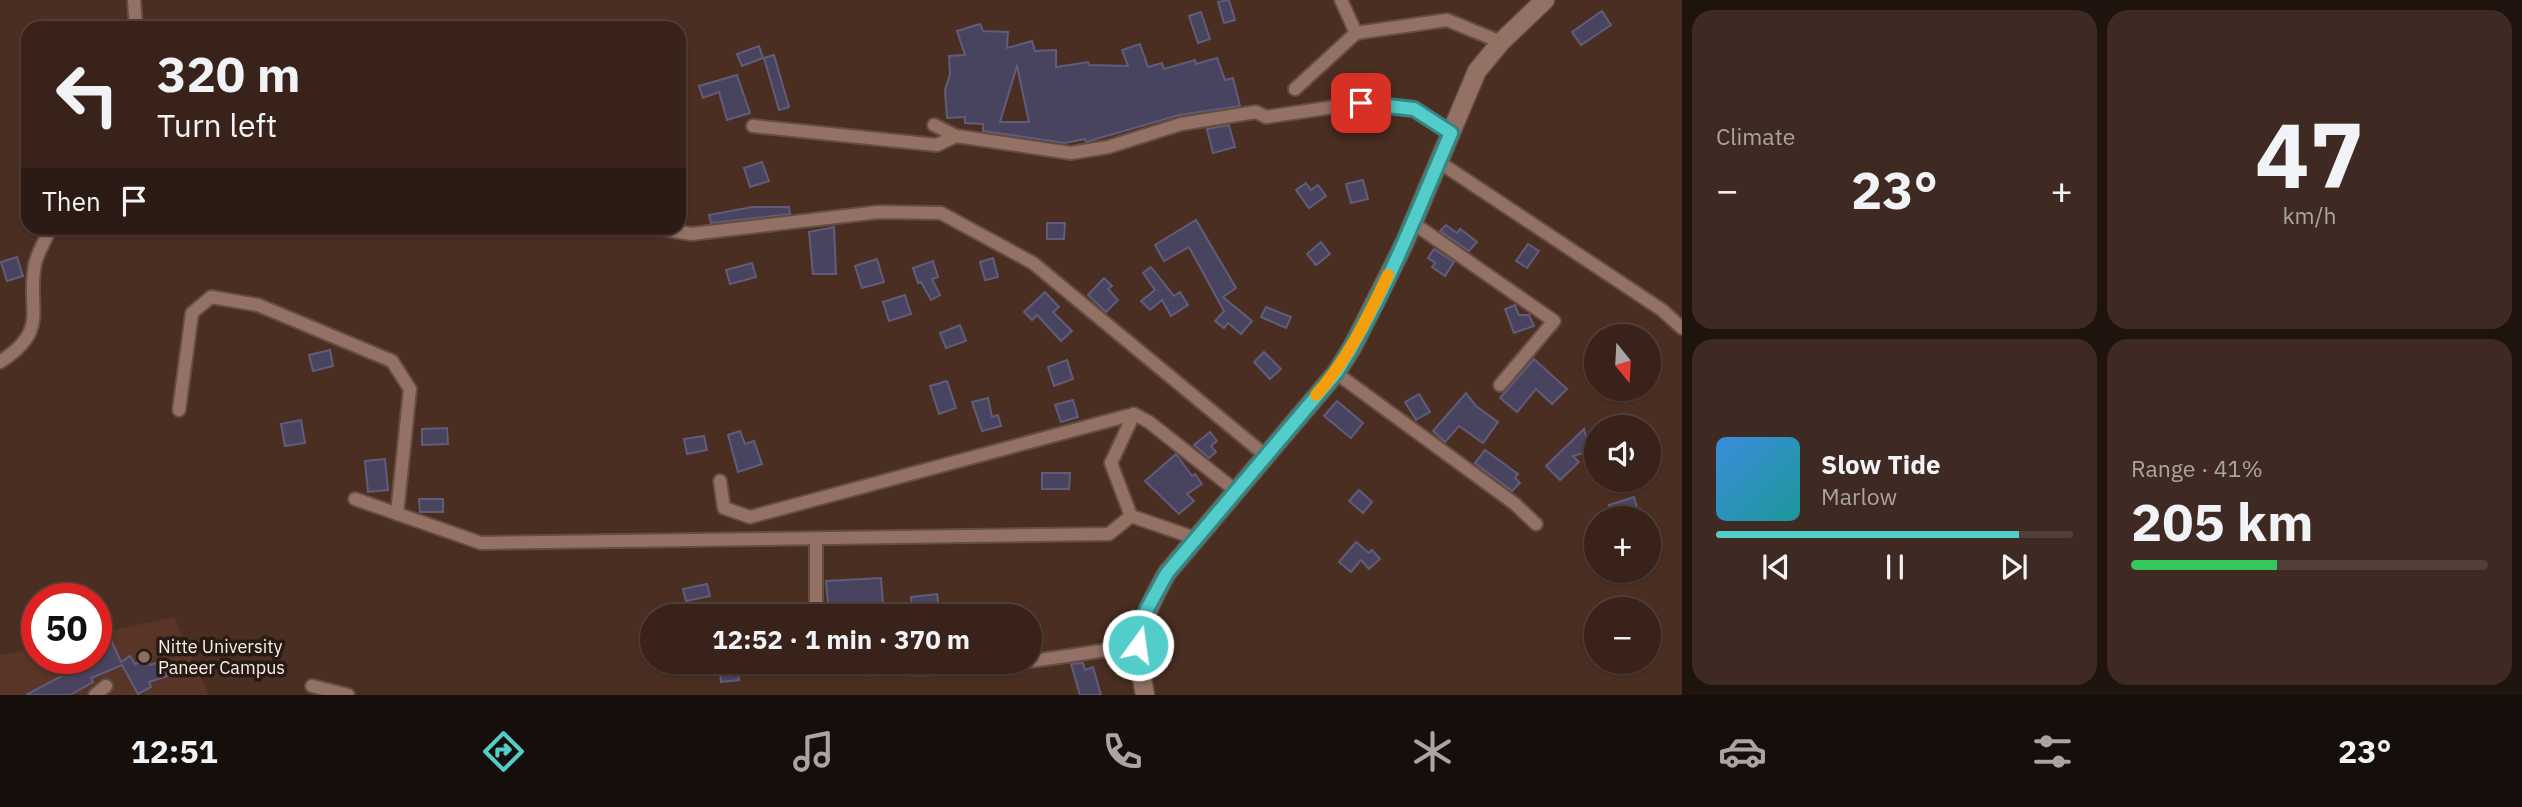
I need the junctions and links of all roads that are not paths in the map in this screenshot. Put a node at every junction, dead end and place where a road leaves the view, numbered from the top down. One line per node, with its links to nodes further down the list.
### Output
1 (134, 0): 4 (street)
2 (1341, 0): 5 (street)
3 (1545, 0): 6 (main road)
4 (136, 21)
5 (1356, 33): 6 (street); 7 (street)
6 (1501, 42): 10 (main road)
7 (1295, 89)
8 (934, 125): 11 (street)
9 (753, 126): 11 (street)
10 (1451, 133): 11 (street); 12 (main road)
11 (956, 136)
12 (1439, 162): 13 (main road); 16 (street)
13 (1413, 223): 18 (main road); 19 (street)
14 (686, 233): 22 (street)
15 (47, 235): 17 (street)
16 (1682, 328)
17 (0, 362)
18 (1336, 373): 22 (main road); 28 (street)
19 (1500, 385)
20 (179, 410): 26 (street)
21 (1134, 414): 23 (street); 24 (street); 27 (street)
22 (1265, 455): 24 (main road)
23 (720, 481)
24 (1235, 490): 29 (main road)
25 (355, 499): 26 (street)
26 (397, 514): 30 (street)
27 (1131, 516): 29 (street); 30 (street)
28 (1536, 524)
29 (1195, 538): 32 (main road)
30 (816, 539): 31 (street)
31 (816, 604)
32 (1138, 645): 33 (street); 38 (main road)
33 (1042, 661)
34 (106, 686): 36 (street)
35 (312, 686): 37 (street)
36 (95, 695)
37 (348, 695)
38 (1145, 695)

